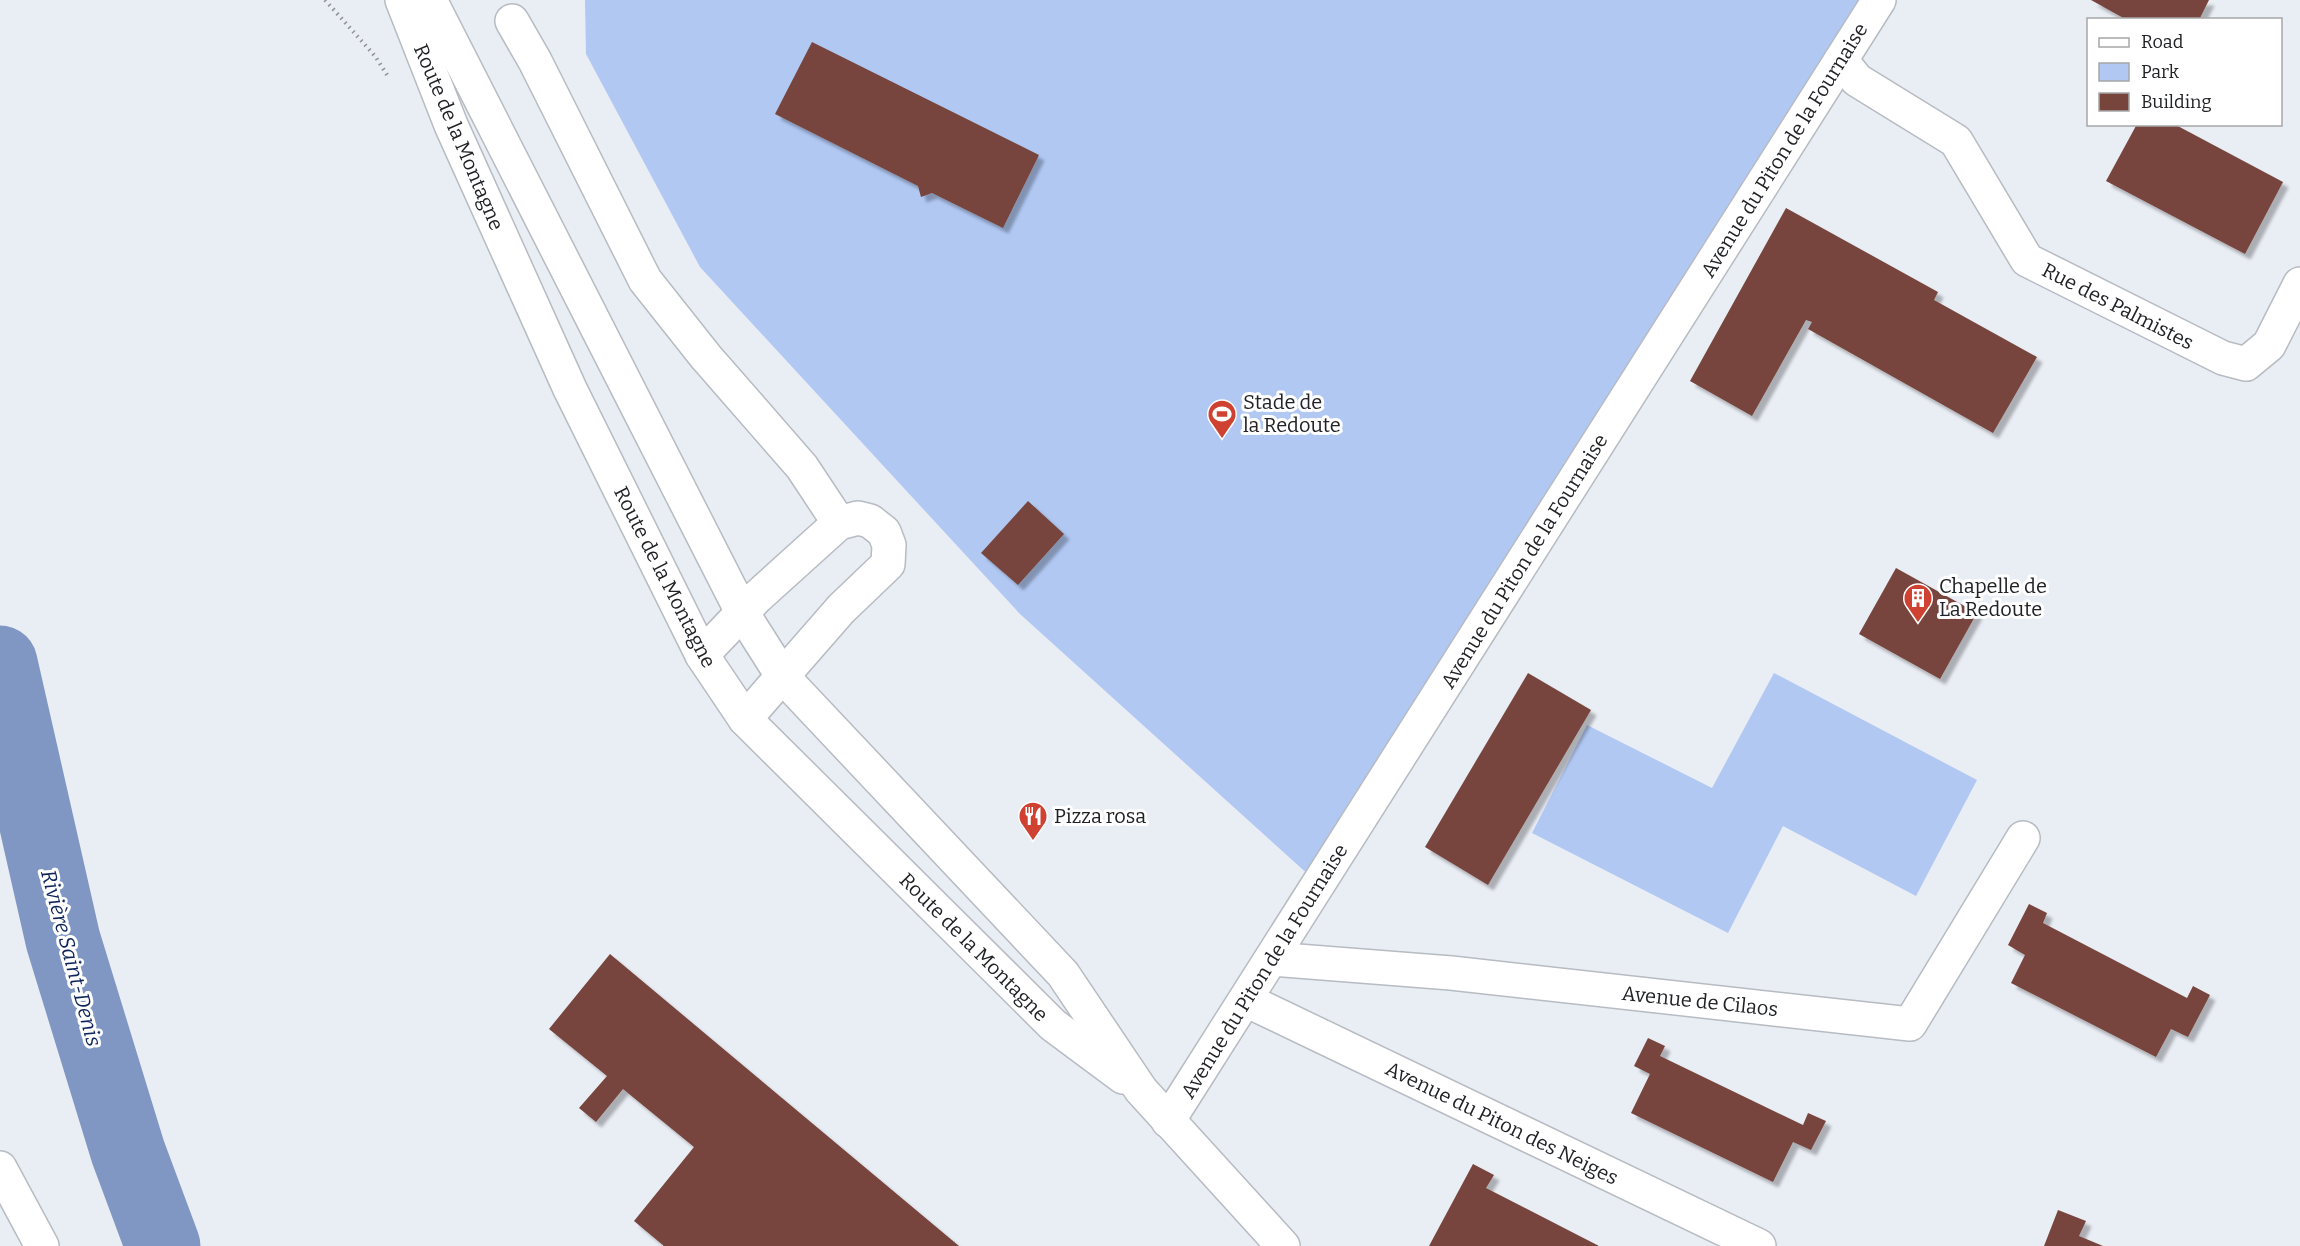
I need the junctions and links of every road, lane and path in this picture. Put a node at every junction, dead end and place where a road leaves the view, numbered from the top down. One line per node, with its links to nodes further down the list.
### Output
1 (402, 0): 9 (street, Route de la Montagne)
2 (430, 0): 8 (street, Route de la Montagne)
3 (1879, 0): 5 (street, Avenue du Piton de la Fournaise)
4 (510, 7): 7 (street)
5 (1841, 60): 6 (street, Rue des Palmistes); 13 (street, Avenue du Piton de la Fournaise)
6 (2300, 284)
7 (839, 523): 8 (street); 10 (street)
8 (743, 614): 9 (street); 10 (street, Route de la Montagne)
9 (702, 655): 11 (street, Route de la Montagne)
10 (783, 677): 11 (street); 15 (street, Route de la Montagne)
11 (746, 719): 15 (street, Route de la Montagne)
12 (2023, 838): 13 (street, Avenue de Cilaos)
13 (1272, 959): 14 (street, Avenue du Piton de la Fournaise)
14 (1246, 1000): 16 (street, Avenue du Piton de la Fournaise); 20 (street, Avenue du Piton des Neiges)
15 (1141, 1090): 16 (street, Route de la Montagne)
16 (1168, 1121): 19 (street, Route de la Montagne)
17 (0, 1168): 18 (street)
18 (42, 1246)
19 (1283, 1246)
20 (1759, 1246)

